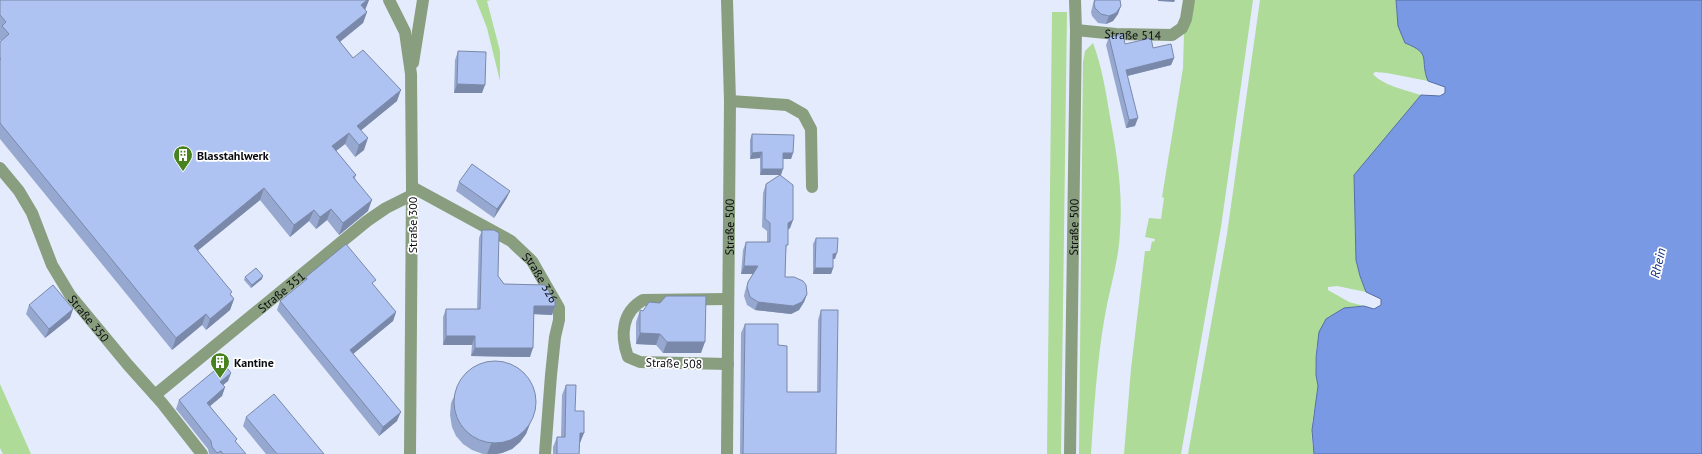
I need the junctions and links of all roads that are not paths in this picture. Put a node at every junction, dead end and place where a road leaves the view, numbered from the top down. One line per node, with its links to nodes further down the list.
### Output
1 (389, 0): 7 (street, Straße 300)
2 (423, 0): 7 (street)
3 (727, 0): 8 (street, Straße 500)
4 (1075, 0): 6 (street, Straße 500)
5 (1189, 0): 6 (street, Straße 514)
6 (1076, 30): 19 (street, Straße 500)
7 (411, 74): 11 (street, Straße 300)
8 (730, 102): 10 (street); 12 (street, Straße 500)
9 (0, 168): 14 (street, Straße 350)
10 (812, 187)
11 (412, 191): 14 (street, Straße 351); 16 (street, Straße 300); 17 (street, Straße 326)
12 (728, 299): 13 (street, Straße 500); 13 (street, Straße 508)
13 (728, 364): 18 (street, Straße 500)
14 (155, 395): 15 (street, Straße 350)
15 (202, 454)
16 (410, 454)
17 (545, 454)
18 (727, 454)
19 (1070, 454)

